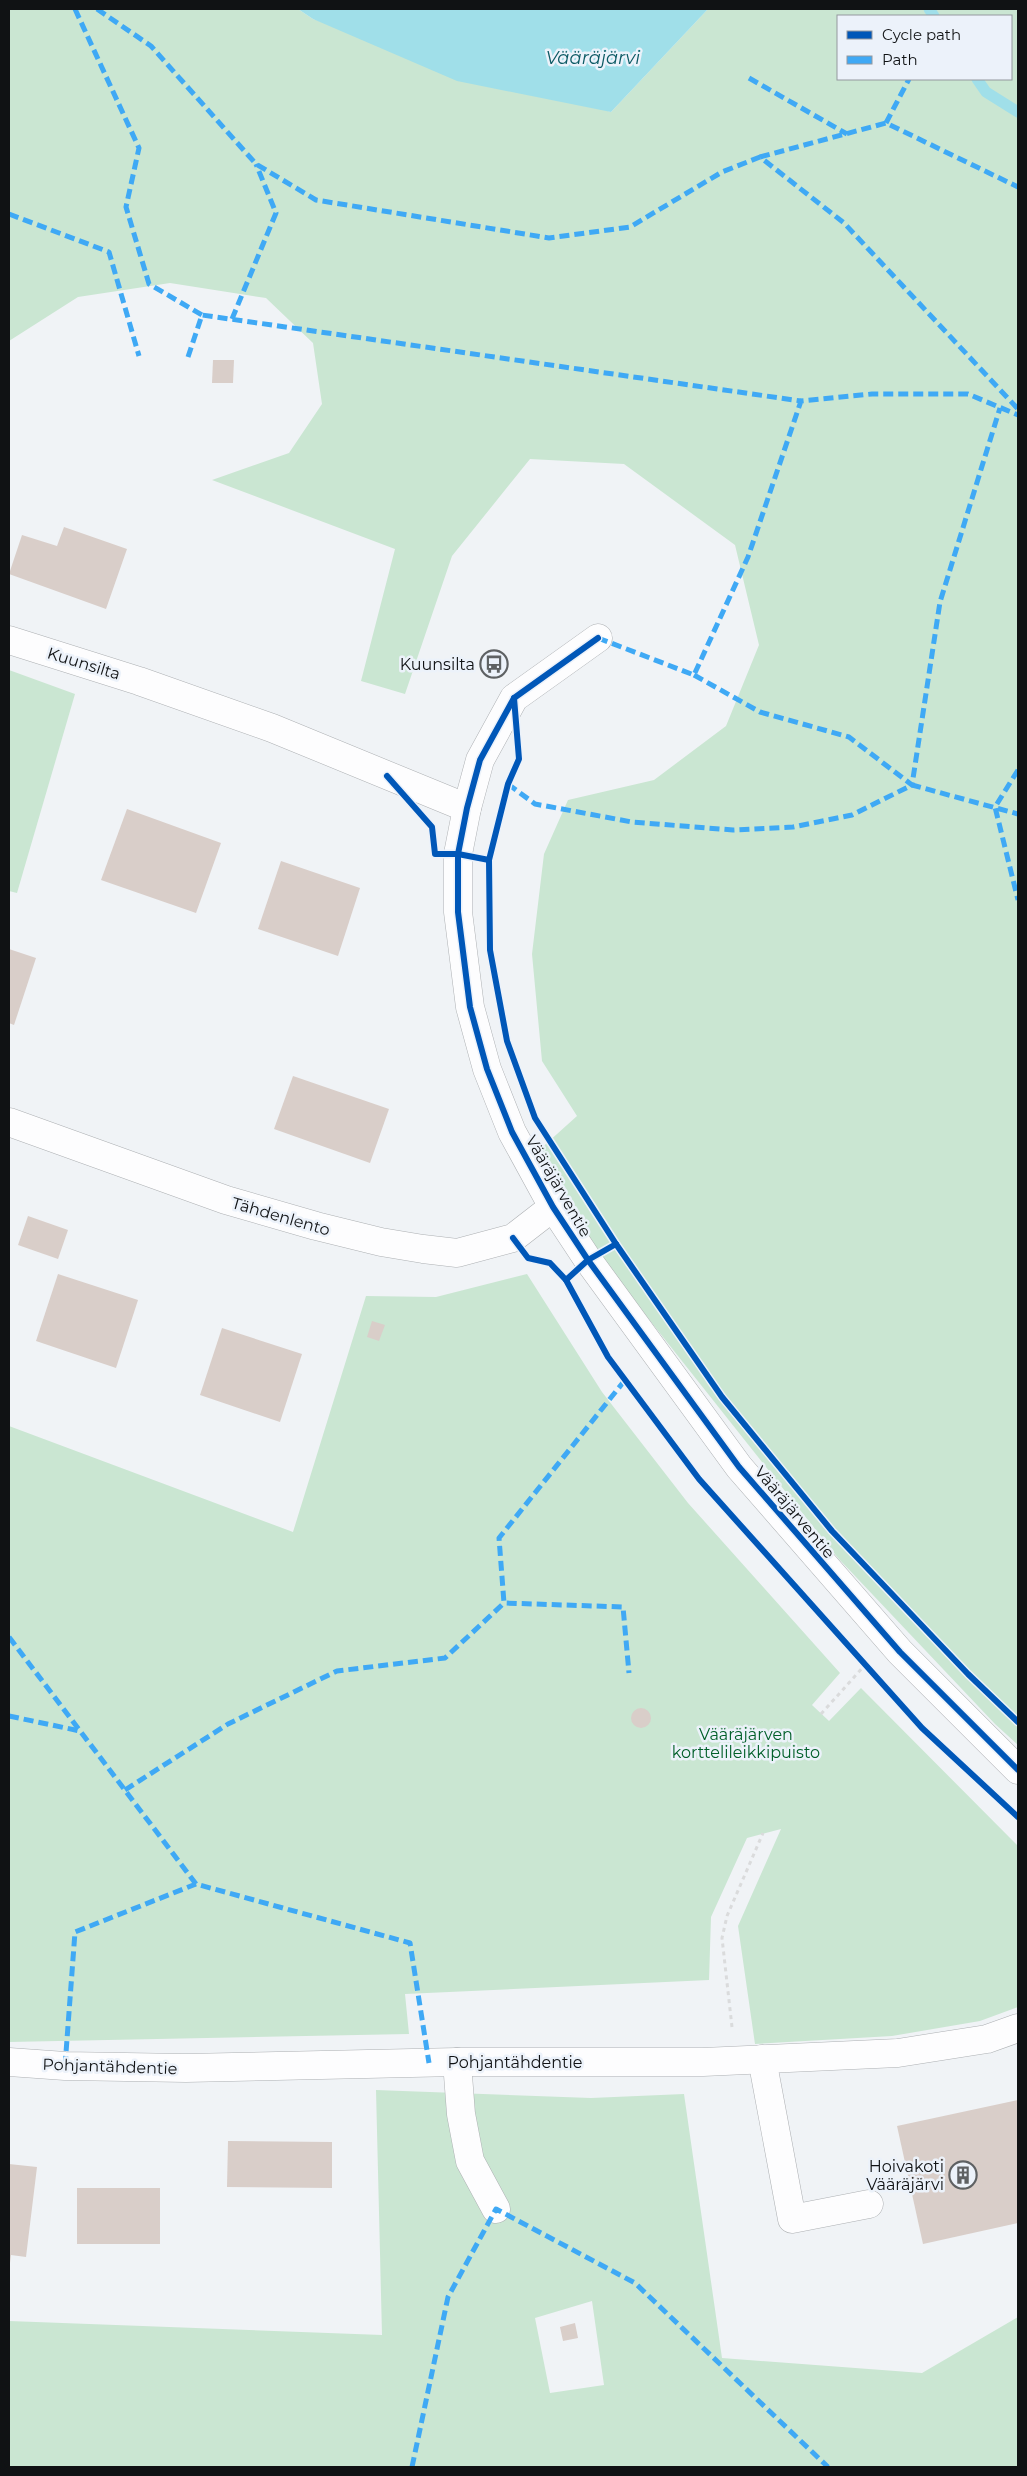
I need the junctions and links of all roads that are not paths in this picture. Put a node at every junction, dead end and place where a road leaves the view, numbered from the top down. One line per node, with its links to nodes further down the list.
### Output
1 (598, 638): 3 (street, Vääräjärventie)
2 (9, 640): 3 (street, Kuunsilta)
3 (467, 808): 5 (street, Vääräjärventie)
4 (9, 1122): 5 (street, Tähdenlento)
5 (553, 1207): 6 (street, Vääräjärventie)
6 (1018, 1770)
7 (1018, 2028): 8 (street, Pohjantähdentie)
8 (749, 2060): 10 (street, Pohjantähdentie); 11 (street)
9 (9, 2062): 10 (street, Pohjantähdentie)
10 (457, 2062): 12 (street)
11 (869, 2204)
12 (496, 2209)

